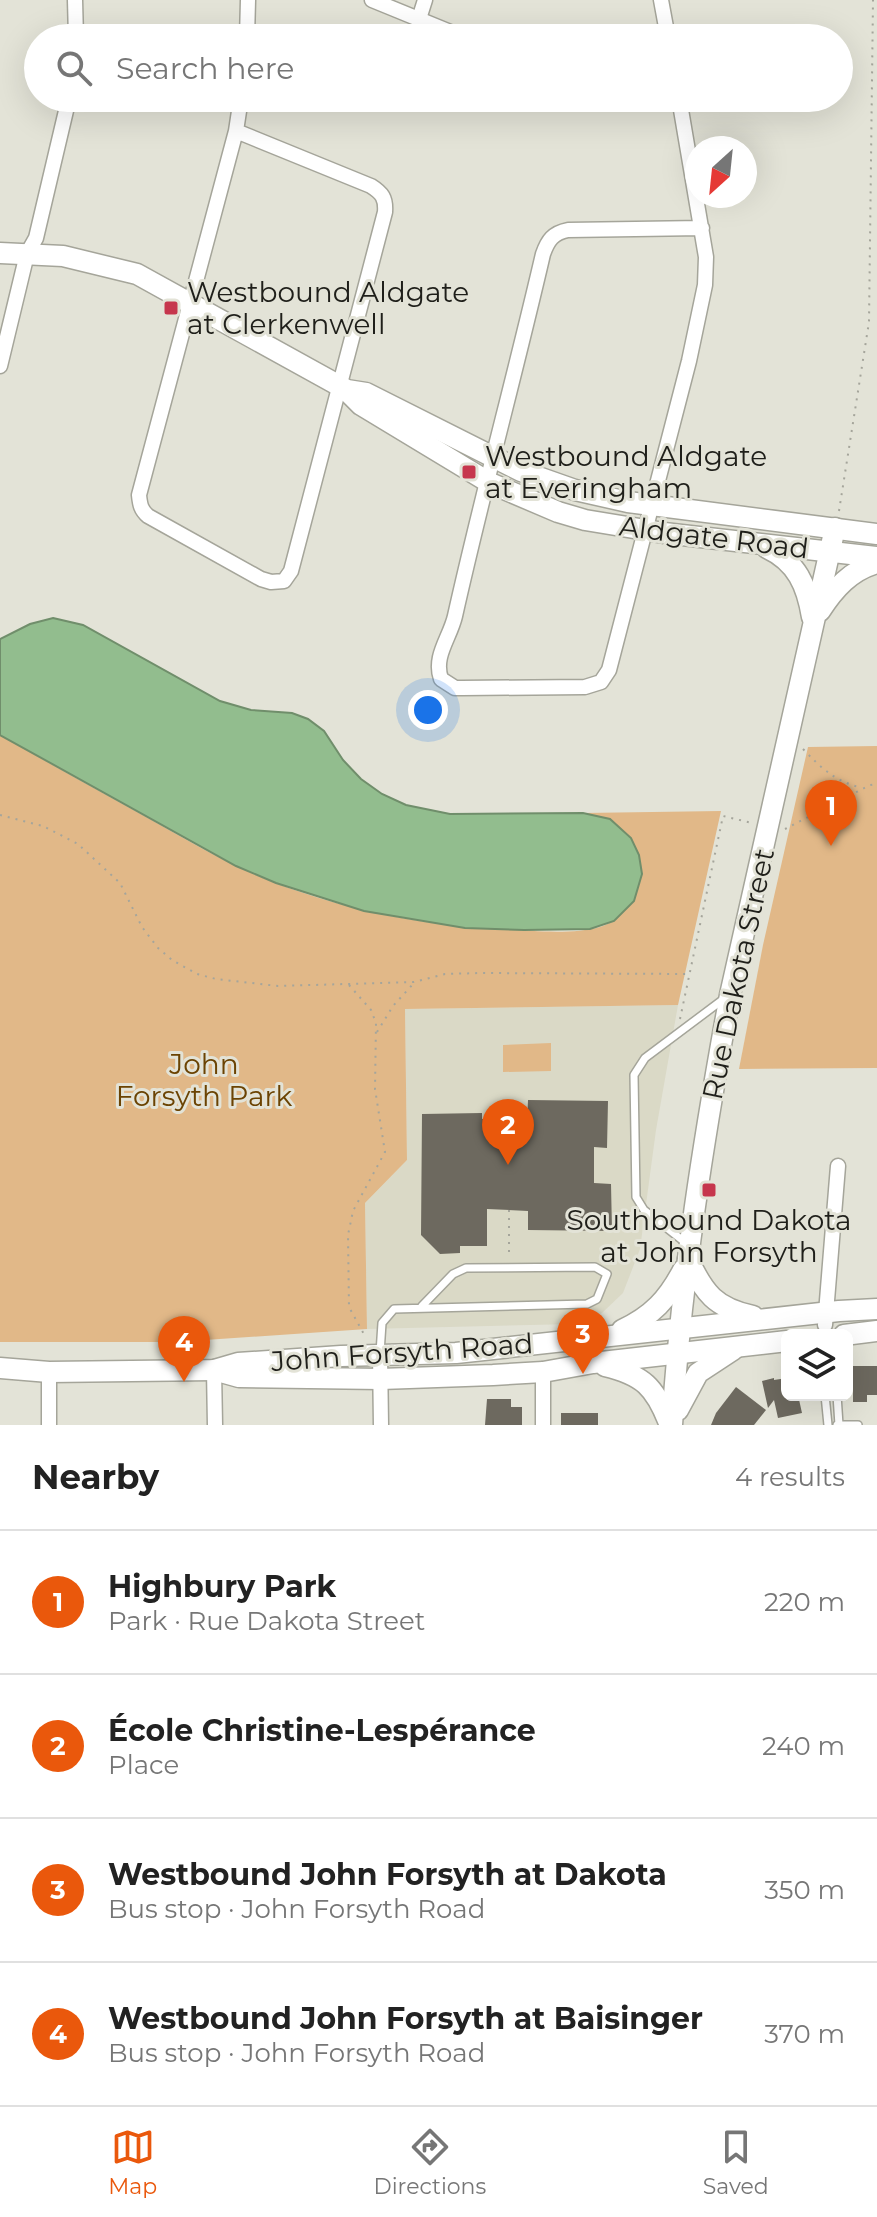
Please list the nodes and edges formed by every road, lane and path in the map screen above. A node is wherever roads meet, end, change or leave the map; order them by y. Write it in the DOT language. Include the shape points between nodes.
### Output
graph roads {
  1 [pos="75,0"];
  2 [pos="248,0"];
  3 [pos="372,0"];
  4 [pos="425,0"];
  5 [pos="661,0"];
  6 [pos="873,0"];
  7 [pos="419,19"];
  8 [pos="76,24"];
  9 [pos="247,24"];
  10 [pos="431,24"];
  11 [pos="665,24"];
  12 [pos="66,112"];
  13 [pos="239,112"];
  14 [pos="681,112"];
  15 [pos="236,131"];
  16 [pos="702,228"];
  17 [pos="1,251"];
  18 [pos="27,254"];
  19 [pos="191,302"];
  20 [pos="0,366"];
  21 [pos="344,388"];
  22 [pos="489,469"];
  23 [pos="648,518"];
  24 [pos="835,528"];
  25 [pos="877,534"];
  26 [pos="759,545"];
  27 [pos="830,552"];
  28 [pos="877,560"];
  29 [pos="813,625"];
  30 [pos="803,749"];
  31 [pos="877,784"];
  32 [pos="863,788"];
  33 [pos="0,815"];
  34 [pos="768,827"];
  35 [pos="689,974"];
  36 [pos="414,982"];
  37 [pos="348,984"];
  38 [pos="730,995"];
  39 [pos="680,1019"];
  40 [pos="376,1034"];
  41 [pos="838,1166"];
  42 [pos="509,1210"];
  43 [pos="689,1253"];
  44 [pos="510,1268"];
  45 [pos="422,1306"];
  46 [pos="877,1309"];
  47 [pos="766,1319"];
  48 [pos="825,1324"];
  49 [pos="679,1328"];
  50 [pos="877,1331"];
  51 [pos="853,1334"];
  52 [pos="365,1336"];
  53 [pos="611,1336"];
  54 [pos="781,1342"];
  55 [pos="739,1347"];
  56 [pos="677,1354"];
  57 [pos="380,1355"];
  58 [pos="593,1363"];
  59 [pos="0,1368"];
  60 [pos="214,1370"];
  61 [pos="49,1372"];
  62 [pos="543,1372"];
  63 [pos="381,1379"];
  64 [pos="826,1401"];
  65 [pos="837,1401"];
  66 [pos="49,1425"];
  67 [pos="215,1425"];
  68 [pos="381,1425"];
  69 [pos="543,1425"];
  70 [pos="671,1425"];
  71 [pos="828,1425"];
  72 [pos="837,1425"];
  73 [pos="858,1425"];
  1 -- 8 [label="street"];
  2 -- 9 [label="street"];
  3 -- 7 [label="street"];
  4 -- 7 [label="street"];
  5 -- 11 [label="street"];
  6 -- 24 [label="path" via="869,322"];
  7 -- 10 [label="street"];
  12 -- 18 [label="street" via="36,238"];
  13 -- 15 [label="street"];
  14 -- 16 [label="street"];
  15 -- 19 [label="street"];
  15 -- 21 [label="street" via="371,186 386,201"];
  16 -- 22 [label="street" via="554,234 543,254"];
  16 -- 23 [label="street" via="702,310"];
  17 -- 18 [label="street, Aldgate Road"];
  18 -- 19 [label="street, Aldgate Road" via="105,264"];
  18 -- 20 [label="street"];
  19 -- 21 [label="street, Aldgate Road"];
  19 -- 21 [label="street" via="139,495 142,511 261,579 284,581 291,571"];
  21 -- 22 [label="street, Aldgate Road" via="366,393"];
  22 -- 23 [label="street, Aldgate Road" via="521,471"];
  22 -- 23 [label="street" via="455,618 438,660 441,679 455,688 585,687 601,682 609,670"];
  23 -- 24 [label="street, Aldgate Road"];
  23 -- 26 [label="street, Aldgate Road"];
  24 -- 25 [label="street, Aldgate Road"];
  24 -- 27 [label="street, Rue Dakota Street"];
  26 -- 27 [label="street, Aldgate Road"];
  26 -- 29 [label="street" via="779,553 799,574"];
  27 -- 28 [label="street, Aldgate Road"];
  27 -- 29 [label="street, Rue Dakota Street"];
  28 -- 29 [label="street" via="833,592"];
  29 -- 34 [label="street, Rue Dakota Street"];
  30 -- 32 [label="path" via="827,775"];
  31 -- 32 [label="path"];
  32 -- 34 [label="path" via="788,828"];
  33 -- 37 [label="path" via="43,826 78,844 120,883 158,948 197,974 260,986"];
  34 -- 35 [label="path" via="723,816"];
  34 -- 38 [label="street, Rue Dakota Street"];
  35 -- 36 [label="path" via="445,974"];
  35 -- 39 [label="path"];
  36 -- 37 [label="path"];
  36 -- 40 [label="path"];
  37 -- 40 [label="path" via="371,1010"];
  38 -- 43 [label="street, Rue Dakota Street"];
  38 -- 43 [label="lane" via="645,1058 634,1075 636,1197"];
  40 -- 52 [label="path" via="375,1089 385,1152 353,1211 348,1235 350,1312"];
  41 -- 48 [label="street"];
  42 -- 44 [label="path"];
  43 -- 47 [label="street" via="704,1290 715,1301"];
  43 -- 49 [label="street, Rue Dakota Street"];
  43 -- 53 [label="street" via="657,1309"];
  44 -- 45 [label="lane" via="461,1269"];
  44 -- 45 [label="lane" via="595,1267 607,1278 597,1299 587,1304"];
  45 -- 57 [label="lane" via="398,1307 387,1315"];
  46 -- 48 [label="street, John Forsyth Road"];
  47 -- 48 [label="street, John Forsyth Road"];
  47 -- 49 [label="street, John Forsyth Road"];
  49 -- 53 [label="street, John Forsyth Road"];
  49 -- 56 [label="street, Rue Dakota Street"];
  50 -- 51 [label="street"];
  53 -- 57 [label="street, John Forsyth Road" via="456,1353"];
  54 -- 55 [label="street, John Forsyth Road"];
  55 -- 56 [label="street, John Forsyth Road"];
  55 -- 70 [label="street" via="698,1373"];
  56 -- 58 [label="street, John Forsyth Road"];
  56 -- 70 [label="street, Rue Dakota Street"];
  57 -- 60 [label="street, John Forsyth Road" via="238,1363"];
  57 -- 63 [label="street"];
  58 -- 62 [label="street, John Forsyth Road"];
  58 -- 70 [label="street" via="640,1378"];
  59 -- 61 [label="street, John Forsyth Road"];
  60 -- 61 [label="street, John Forsyth Road"];
  60 -- 63 [label="street, John Forsyth Road" via="239,1377"];
  60 -- 67 [label="street"];
  61 -- 66 [label="street"];
  62 -- 63 [label="street, John Forsyth Road"];
  62 -- 69 [label="street, John Forsyth Road"];
  63 -- 68 [label="street"];
  64 -- 71 [label="lane"];
  65 -- 72 [label="lane"];
  72 -- 73 [label="lane"];
}
